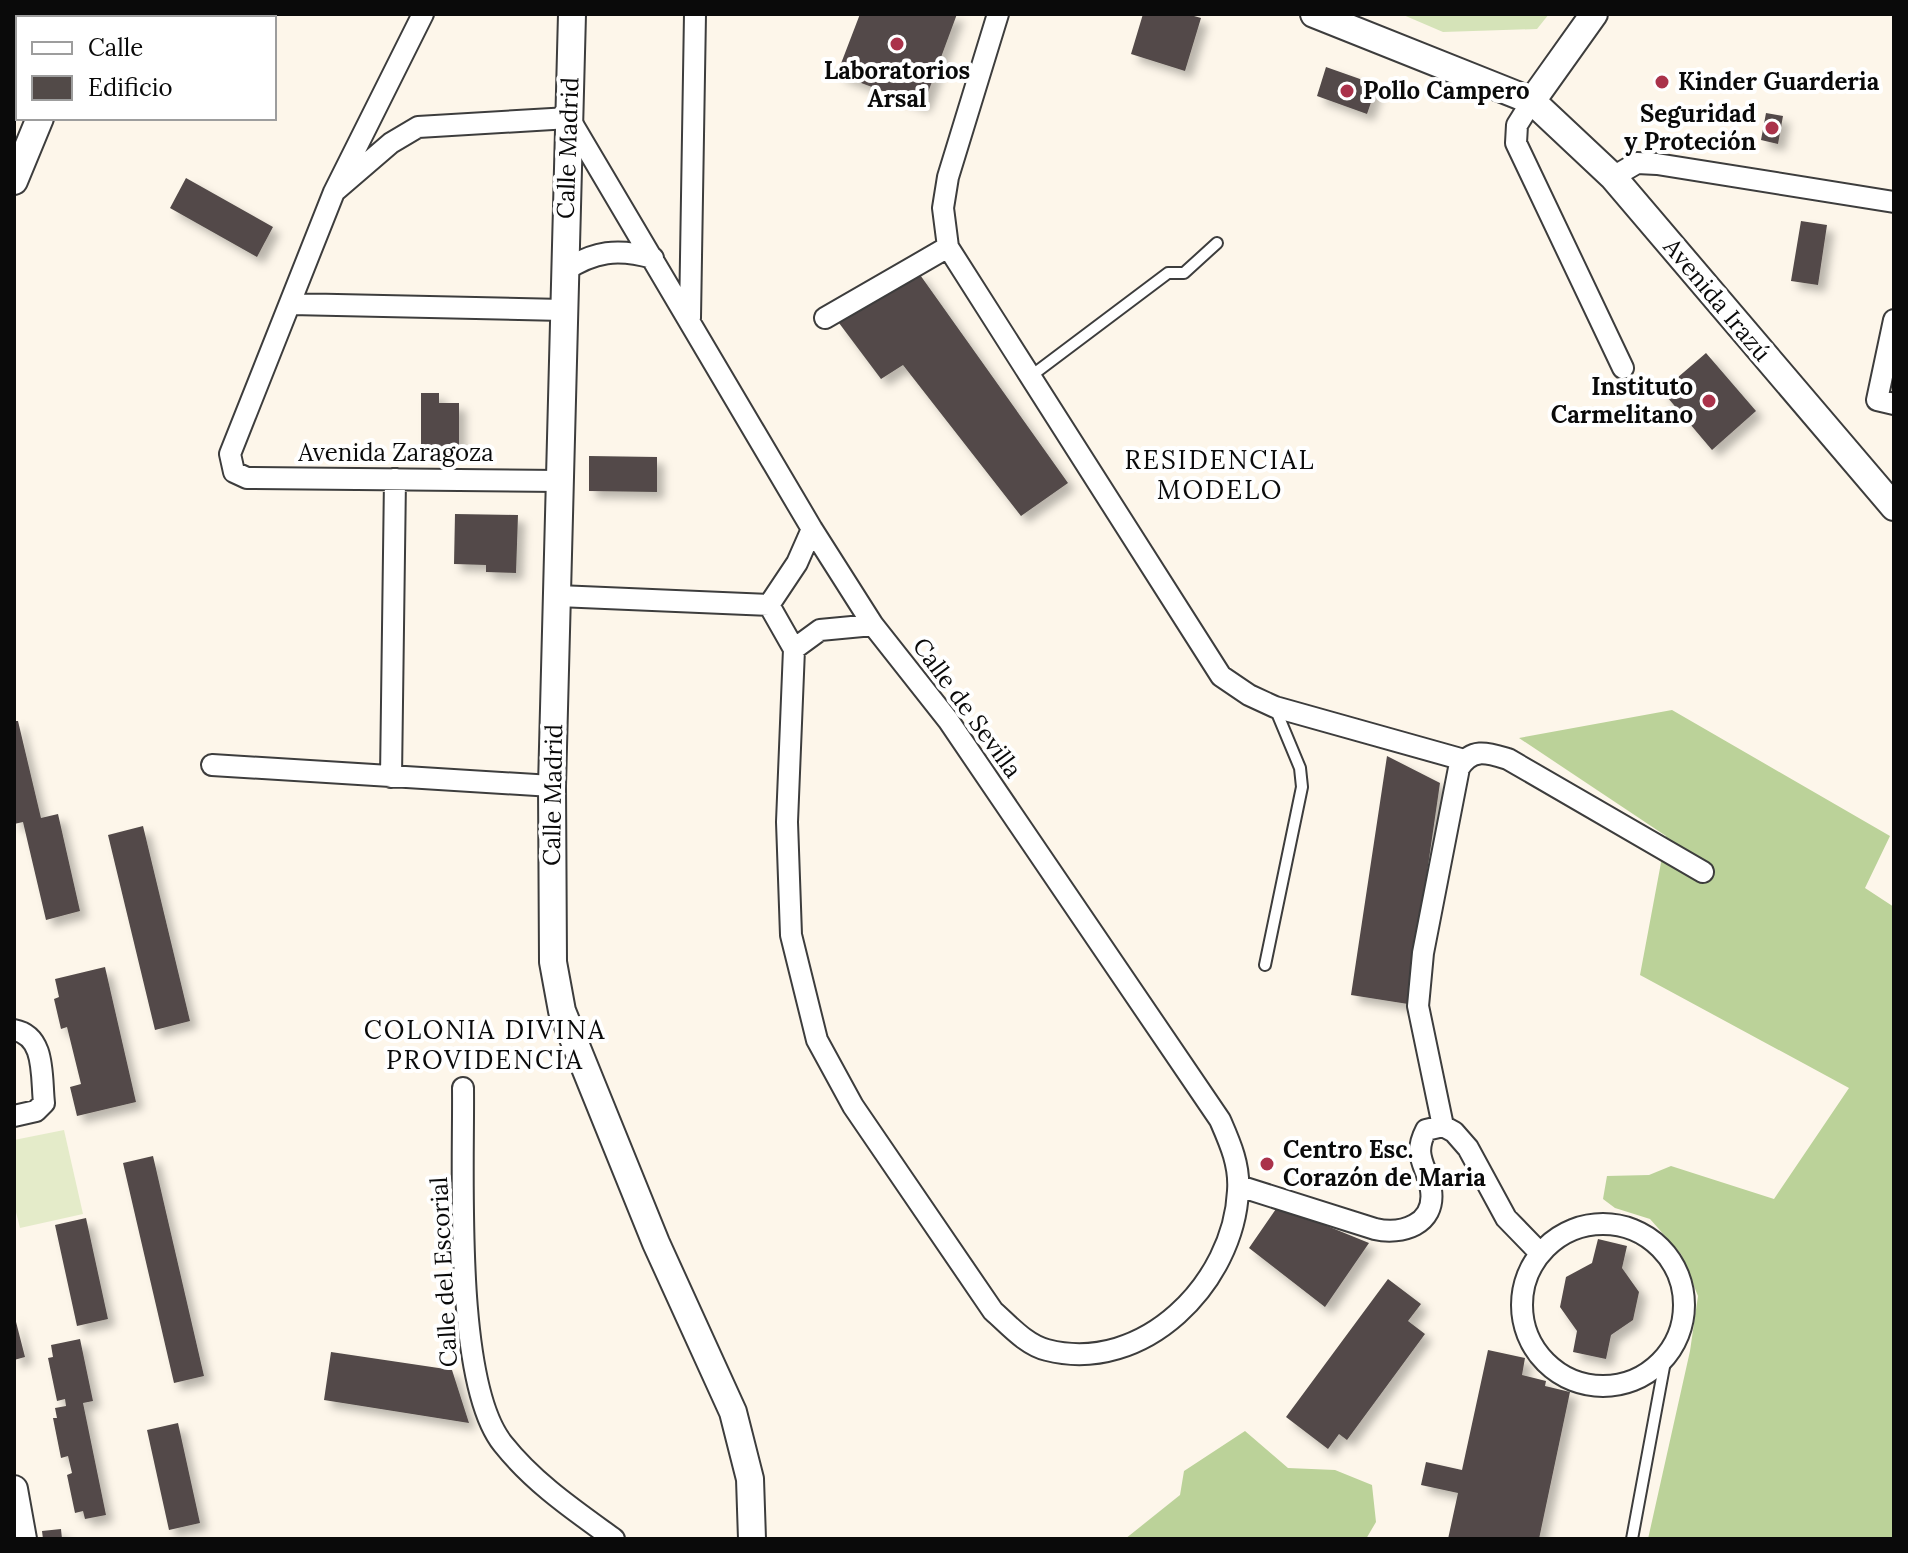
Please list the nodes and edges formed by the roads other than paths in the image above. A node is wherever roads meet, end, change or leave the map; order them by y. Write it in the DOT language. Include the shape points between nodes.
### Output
graph roads {
  1 [pos="423,14"];
  2 [pos="572,14"];
  3 [pos="695,14"];
  4 [pos="998,14"];
  5 [pos="1314,14"];
  6 [pos="1594,14"];
  7 [pos="1532,101"];
  8 [pos="569,118"];
  9 [pos="39,120"];
  10 [pos="1613,177"];
  11 [pos="14,181"];
  12 [pos="334,192"];
  13 [pos="1894,202"];
  14 [pos="1217,243"];
  15 [pos="948,247"];
  16 [pos="653,258"];
  17 [pos="564,271"];
  18 [pos="291,304"];
  19 [pos="563,310"];
  20 [pos="690,318"];
  21 [pos="825,318"];
  22 [pos="1894,320"];
  23 [pos="1623,368"];
  24 [pos="1031,376"];
  25 [pos="1894,404"];
  26 [pos="395,479"];
  27 [pos="559,481"];
  28 [pos="1894,507"];
  29 [pos="812,529"];
  30 [pos="558,596"];
  31 [pos="769,605"];
  32 [pos="873,625"];
  33 [pos="794,649"];
  34 [pos="1275,707"];
  35 [pos="1464,760"];
  36 [pos="212,765"];
  37 [pos="391,777"];
  38 [pos="552,786"];
  39 [pos="1703,872"];
  40 [pos="1265,965"];
  41 [pos="14,1030"];
  42 [pos="463,1088"];
  43 [pos="14,1116"];
  44 [pos="1443,1126"];
  45 [pos="1239,1186"];
  46 [pos="1540,1253"];
  47 [pos="1666,1356"];
  48 [pos="14,1489"];
  49 [pos="23,1539"];
  50 [pos="614,1539"];
  51 [pos="752,1539"];
  52 [pos="1632,1539"];
  1 -- 12 [label="street"];
  2 -- 8 [label="street, Calle Madrid"];
  3 -- 20 [label="street"];
  4 -- 15 [label="street" via="948,177 943,208"];
  5 -- 7 [label="street"];
  6 -- 7 [label="street"];
  7 -- 10 [label="street, Avenida Irazú"];
  7 -- 23 [label="street" via="1517,125 1516,143"];
  8 -- 12 [label="street" via="418,127"];
  8 -- 16 [label="street, Calle de Sevilla"];
  8 -- 17 [label="street, Calle Madrid"];
  9 -- 11 [label="street"];
  10 -- 13 [label="street" via="1637,163 1657,164"];
  10 -- 28 [label="street, Avenida Irazú"];
  12 -- 18 [label="street"];
  14 -- 24 [label="lane" via="1184,273 1168,273"];
  15 -- 21 [label="street"];
  15 -- 24 [label="street"];
  16 -- 17 [label="street" via="607,251"];
  16 -- 20 [label="street, Calle de Sevilla"];
  17 -- 19 [label="street, Calle Madrid"];
  18 -- 19 [label="street"];
  18 -- 26 [label="street, Avenida Zaragoza" via="230,454 234,472 247,478"];
  19 -- 27 [label="street, Calle Madrid"];
  20 -- 29 [label="street, Calle de Sevilla"];
  22 -- 25 [label="street" via="1877,400"];
  24 -- 34 [label="street" via="1221,676"];
  26 -- 27 [label="street, Avenida Zaragoza"];
  26 -- 37 [label="street"];
  27 -- 30 [label="street, Calle Madrid"];
  29 -- 31 [label="street"];
  29 -- 32 [label="street, Calle de Sevilla"];
  30 -- 31 [label="street"];
  30 -- 38 [label="street, Calle Madrid"];
  31 -- 33 [label="street"];
  32 -- 33 [label="street" via="820,630"];
  32 -- 45 [label="street, Calle de Sevilla" via="948,720 1220,1120 1235,1153"];
  33 -- 45 [label="street, Calle de Sevilla" via="787,822 791,935 817,1040 853,1106 993,1311 1045,1350 1113,1351 1154,1333 1188,1304 1222,1260 1235,1225"];
  34 -- 35 [label="street"];
  34 -- 40 [label="lane" via="1300,768 1302,787"];
  35 -- 39 [label="street" via="1485,752 1508,759"];
  35 -- 44 [label="street" via="1423,953 1418,1006"];
  36 -- 37 [label="street"];
  37 -- 38 [label="street"];
  38 -- 51 [label="street, Calle Madrid" via="553,962 562,1011 656,1243 733,1412 750,1479"];
  41 -- 43 [label="street" via="38,1045 44,1103 36,1111"];
  42 -- 50 [label="street, Calle del Escorial" via="467,1313 478,1391 501,1442 551,1494"];
  44 -- 45 [label="street" via="1426,1130 1419,1143 1432,1191 1427,1211 1411,1229 1375,1229"];
  44 -- 46 [label="street" via="1468,1148 1506,1218"];
  46 -- 47 [label="street" via="1564,1232 1595,1223 1626,1226 1655,1241 1675,1266 1684,1296 1681,1328"];
  46 -- 47 [label="street" via="1525,1281 1522,1313 1531,1344 1551,1368 1579,1383 1611,1387 1642,1377"];
  47 -- 52 [label="lane"];
  48 -- 49 [label="street"];
}
